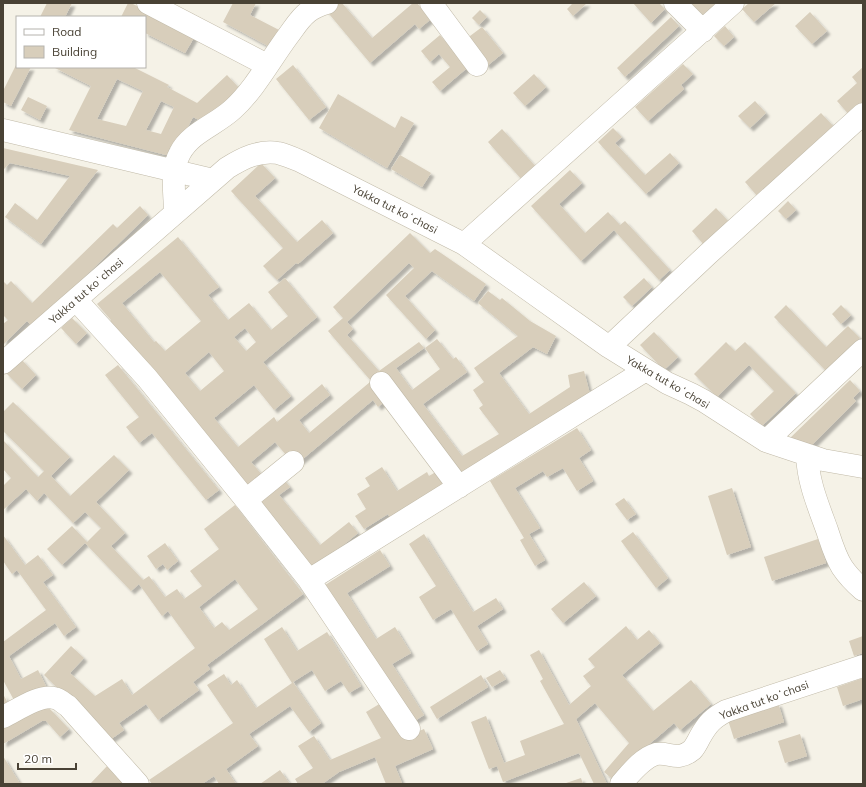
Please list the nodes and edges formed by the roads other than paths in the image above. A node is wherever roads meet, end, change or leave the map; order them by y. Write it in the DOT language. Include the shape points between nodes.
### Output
graph roads {
  1 [pos="148,3"];
  2 [pos="327,3"];
  3 [pos="431,3"];
  4 [pos="675,3"];
  5 [pos="733,3"];
  6 [pos="703,31"];
  7 [pos="268,65"];
  8 [pos="477,65"];
  9 [pos="863,114"];
  10 [pos="3,130"];
  11 [pos="174,170"];
  12 [pos="213,180"];
  13 [pos="175,213"];
  14 [pos="464,244"];
  15 [pos="76,300"];
  16 [pos="609,347"];
  17 [pos="863,350"];
  18 [pos="3,363"];
  19 [pos="646,370"];
  20 [pos="382,383"];
  21 [pos="766,441"];
  22 [pos="807,455"];
  23 [pos="293,462"];
  24 [pos="863,467"];
  25 [pos="459,487"];
  26 [pos="246,500"];
  27 [pos="309,580"];
  28 [pos="863,590"];
  29 [pos="863,666"];
  30 [pos="3,717"];
  31 [pos="409,729"];
  32 [pos="138,784"];
  33 [pos="621,784"];
  1 -- 7 [label="street"];
  2 -- 7 [label="street" via="316,7 301,18"];
  3 -- 8 [label="street"];
  4 -- 6 [label="street"];
  5 -- 6 [label="street"];
  6 -- 14 [label="street"];
  7 -- 11 [label="street" via="234,109 188,142"];
  9 -- 16 [label="street"];
  10 -- 11 [label="street"];
  11 -- 12 [label="street"];
  11 -- 13 [label="street"];
  12 -- 13 [label="street, Yakka tut koʻchasi"];
  12 -- 14 [label="street, Yakka tut koʻchasi" via="243,158 255,154 279,153 300,161"];
  13 -- 15 [label="street, Yakka tut koʻchasi"];
  14 -- 16 [label="street, Yakka tut koʻchasi"];
  15 -- 18 [label="street, Yakka tut koʻchasi"];
  15 -- 26 [label="street" via="147,378"];
  16 -- 19 [label="street, Yakka tut koʻchasi"];
  17 -- 21 [label="street"];
  19 -- 21 [label="street, Yakka tut koʻchasi" via="704,401"];
  19 -- 25 [label="street"];
  20 -- 25 [label="street"];
  21 -- 22 [label="street, Yakka tut koʻchasi"];
  22 -- 24 [label="street, Yakka tut koʻchasi"];
  22 -- 28 [label="street" via="812,488 834,551 850,579"];
  23 -- 26 [label="street"];
  25 -- 27 [label="street"];
  26 -- 27 [label="street"];
  27 -- 31 [label="street"];
  29 -- 33 [label="street, Yakka tut koʻchasi" via="726,711 709,723 693,749 674,757 663,754 645,759"];
  30 -- 32 [label="street" via="43,698 61,700"];
}
